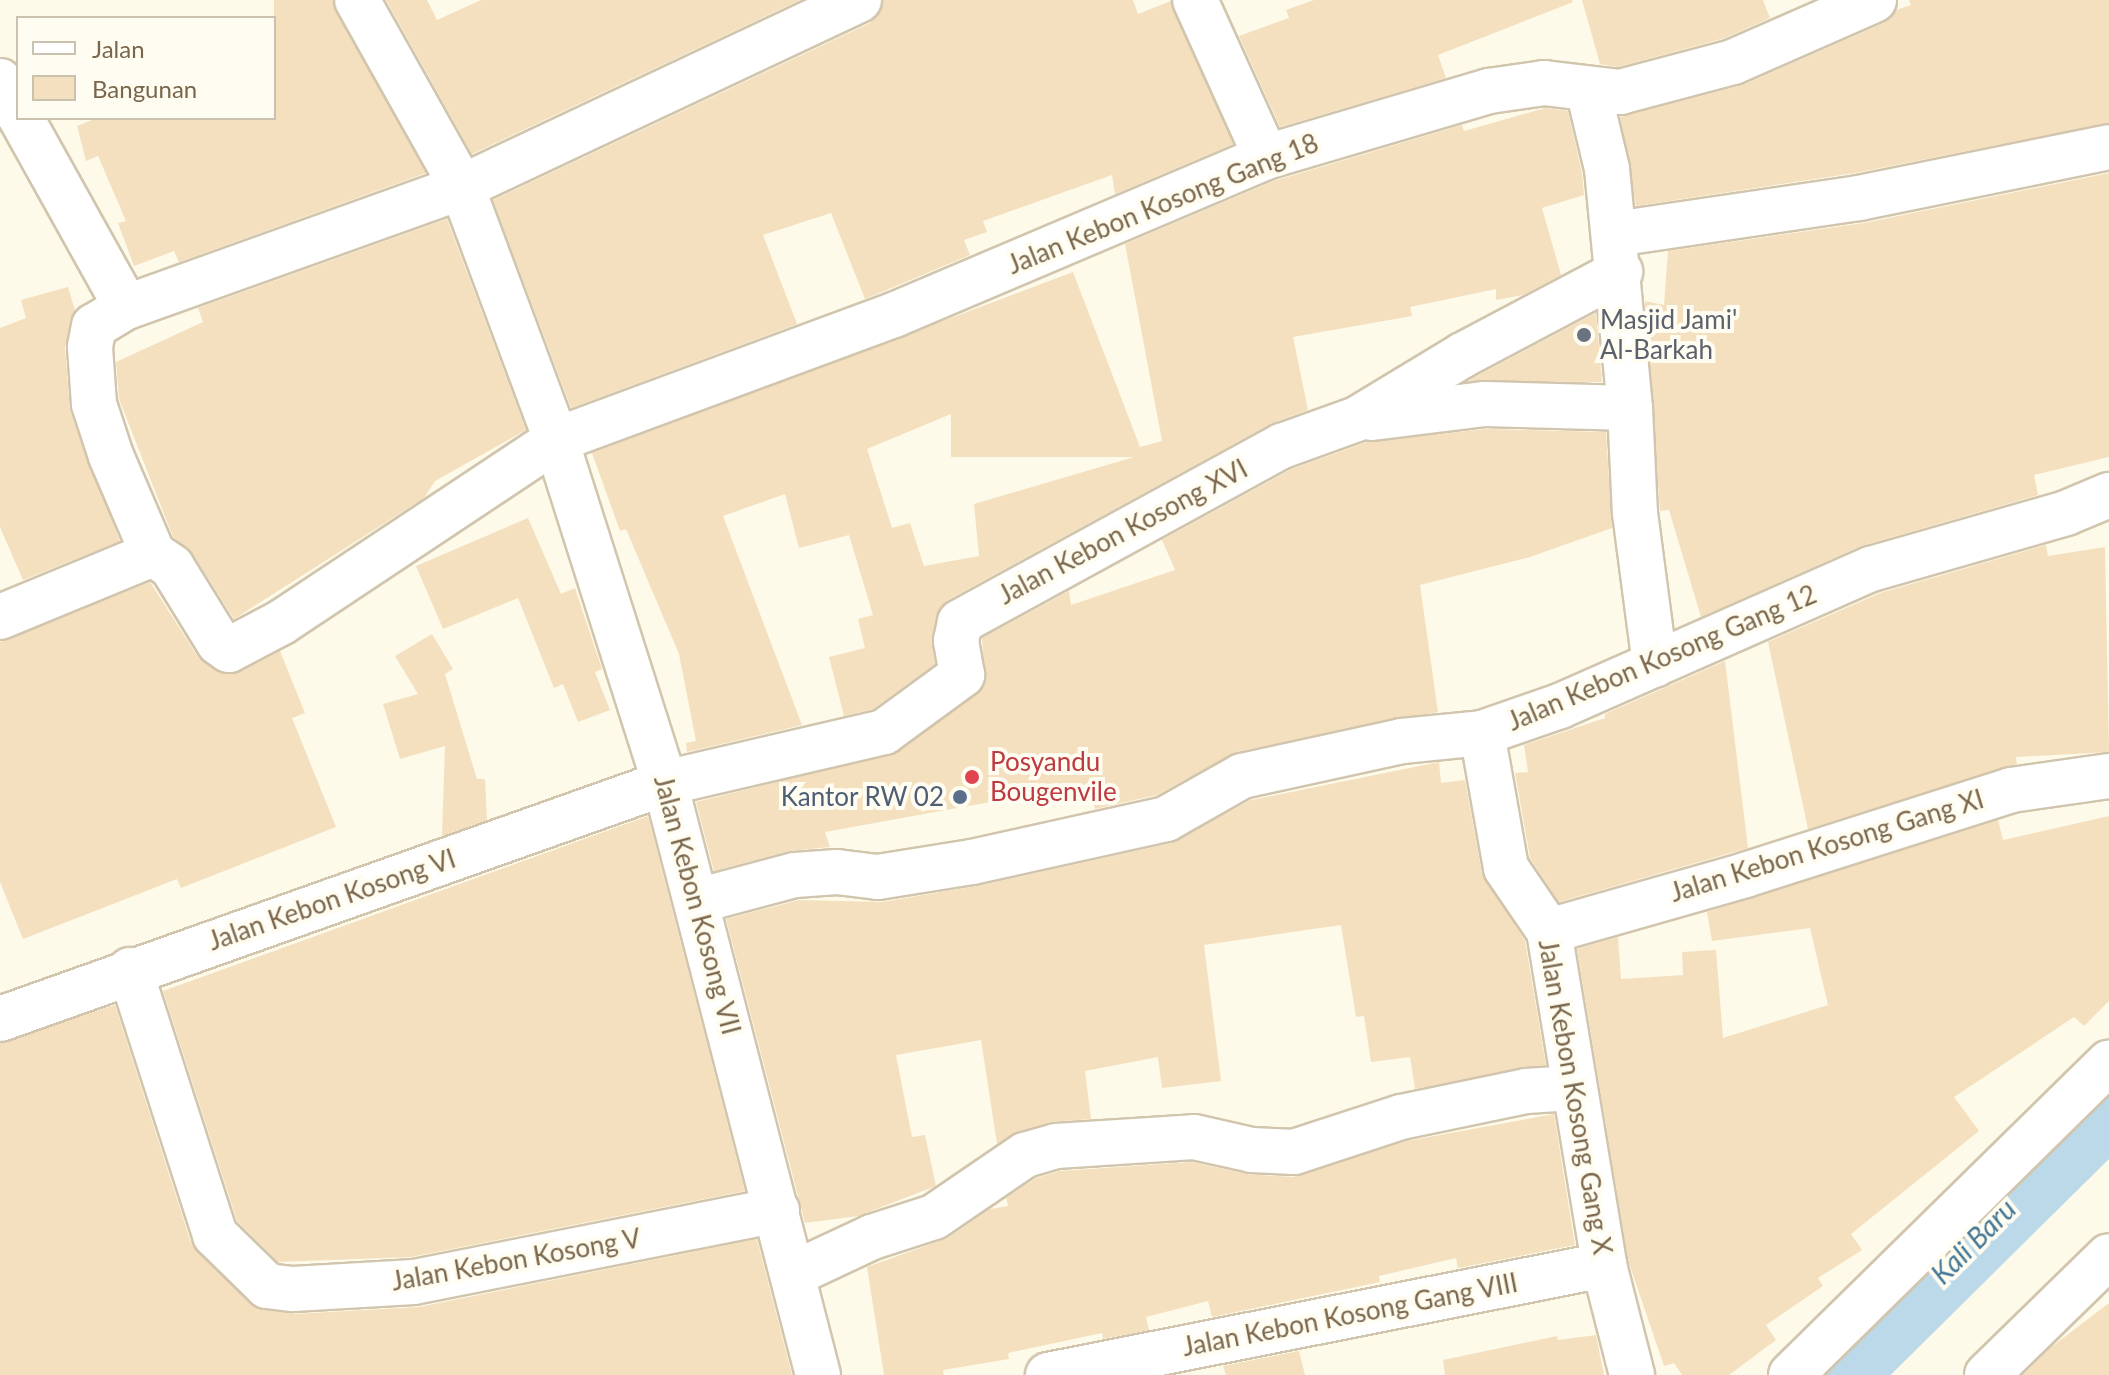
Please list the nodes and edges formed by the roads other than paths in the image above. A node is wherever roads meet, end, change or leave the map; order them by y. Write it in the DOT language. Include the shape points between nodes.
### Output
graph roads {
  1 [pos="357,0"];
  2 [pos="859,0"];
  3 [pos="1195,0"];
  4 [pos="1874,0"];
  5 [pos="0,81"];
  6 [pos="1588,89"];
  7 [pos="16,110"];
  8 [pos="21,120"];
  9 [pos="2109,147"];
  10 [pos="1266,157"];
  11 [pos="462,187"];
  12 [pos="1618,253"];
  13 [pos="126,307"];
  14 [pos="1630,408"];
  15 [pos="1357,419"];
  16 [pos="556,440"];
  17 [pos="2109,495"];
  18 [pos="153,554"];
  19 [pos="0,617"];
  20 [pos="1655,665"];
  21 [pos="1482,733"];
  22 [pos="2109,776"];
  23 [pos="665,783"];
  24 [pos="697,901"];
  25 [pos="1549,931"];
  26 [pos="130,970"];
  27 [pos="0,1019"];
  28 [pos="2109,1062"];
  29 [pos="1573,1088"];
  30 [pos="777,1210"];
  31 [pos="2109,1256"];
  32 [pos="1604,1265"];
  33 [pos="793,1274"];
  34 [pos="1097,1370"];
  35 [pos="818,1375"];
  36 [pos="1048,1375"];
  37 [pos="1632,1375"];
  38 [pos="1791,1375"];
  39 [pos="1987,1375"];
  1 -- 11 [label="street, Jalan Kebon Kosong VII"];
  2 -- 11 [label="street"];
  3 -- 10 [label="street"];
  4 -- 6 [label="street, Jalan Kebon Kosong Gang 18" via="1733,62 1620,92"];
  5 -- 7 [label="street"];
  6 -- 10 [label="street, Jalan Kebon Kosong Gang 18" via="1544,83 1489,91"];
  6 -- 12 [label="street" via="1600,127"];
  8 -- 13 [label="street"];
  9 -- 12 [label="street"];
  10 -- 16 [label="street, Jalan Kebon Kosong Gang 18" via="894,315"];
  11 -- 13 [label="street"];
  11 -- 16 [label="street, Jalan Kebon Kosong VII"];
  12 -- 14 [label="street"];
  12 -- 15 [label="street, Jalan Kebon Kosong XVI" via="1524,328 1463,355"];
  13 -- 18 [label="street" via="94,326 94,404"];
  14 -- 15 [label="street" via="1485,404"];
  14 -- 20 [label="street" via="1635,513"];
  15 -- 23 [label="street, Jalan Kebon Kosong XVI" via="1282,446 960,622 956,641 962,675 884,732"];
  16 -- 18 [label="street, Jalan Kebon Kosong Gang 18" via="282,622 229,650 219,643 172,567"];
  16 -- 23 [label="street, Jalan Kebon Kosong VII"];
  17 -- 20 [label="street, Jalan Kebon Kosong Gang 12" via="2066,513 1871,569"];
  18 -- 19 [label="street"];
  20 -- 21 [label="street, Jalan Kebon Kosong Gang 12"];
  21 -- 24 [label="street, Jalan Kebon Kosong Gang 12" via="1402,741 1242,776 1166,819 972,862 878,877 837,872 795,875"];
  21 -- 25 [label="street, Jalan Kebon Kosong Gang X" via="1506,868 1525,903"];
  22 -- 25 [label="street, Jalan Kebon Kosong Gang XI" via="2011,790"];
  23 -- 24 [label="street, Jalan Kebon Kosong VII"];
  23 -- 26 [label="street, Jalan Kebon Kosong VI"];
  24 -- 30 [label="street, Jalan Kebon Kosong VII"];
  25 -- 29 [label="street, Jalan Kebon Kosong Gang X"];
  26 -- 27 [label="street, Jalan Kebon Kosong VI"];
  26 -- 30 [label="street, Jalan Kebon Kosong V" via="215,1235 267,1286 414,1282"];
  28 -- 38 [label="street"];
  29 -- 32 [label="street, Jalan Kebon Kosong Gang X"];
  29 -- 33 [label="street" via="1499,1096 1401,1117 1294,1152 1252,1150 1194,1137 1056,1146 1025,1155 934,1217 872,1237"];
  30 -- 33 [label="street, Jalan Kebon Kosong VII"];
  31 -- 39 [label="street"];
  32 -- 34 [label="street, Jalan Kebon Kosong Gang VIII"];
  32 -- 37 [label="street, Jalan Kebon Kosong Gang X"];
  33 -- 35 [label="street, Jalan Kebon Kosong VII"];
  34 -- 36 [label="street, Jalan Kebon Kosong Gang VIII"];
}
